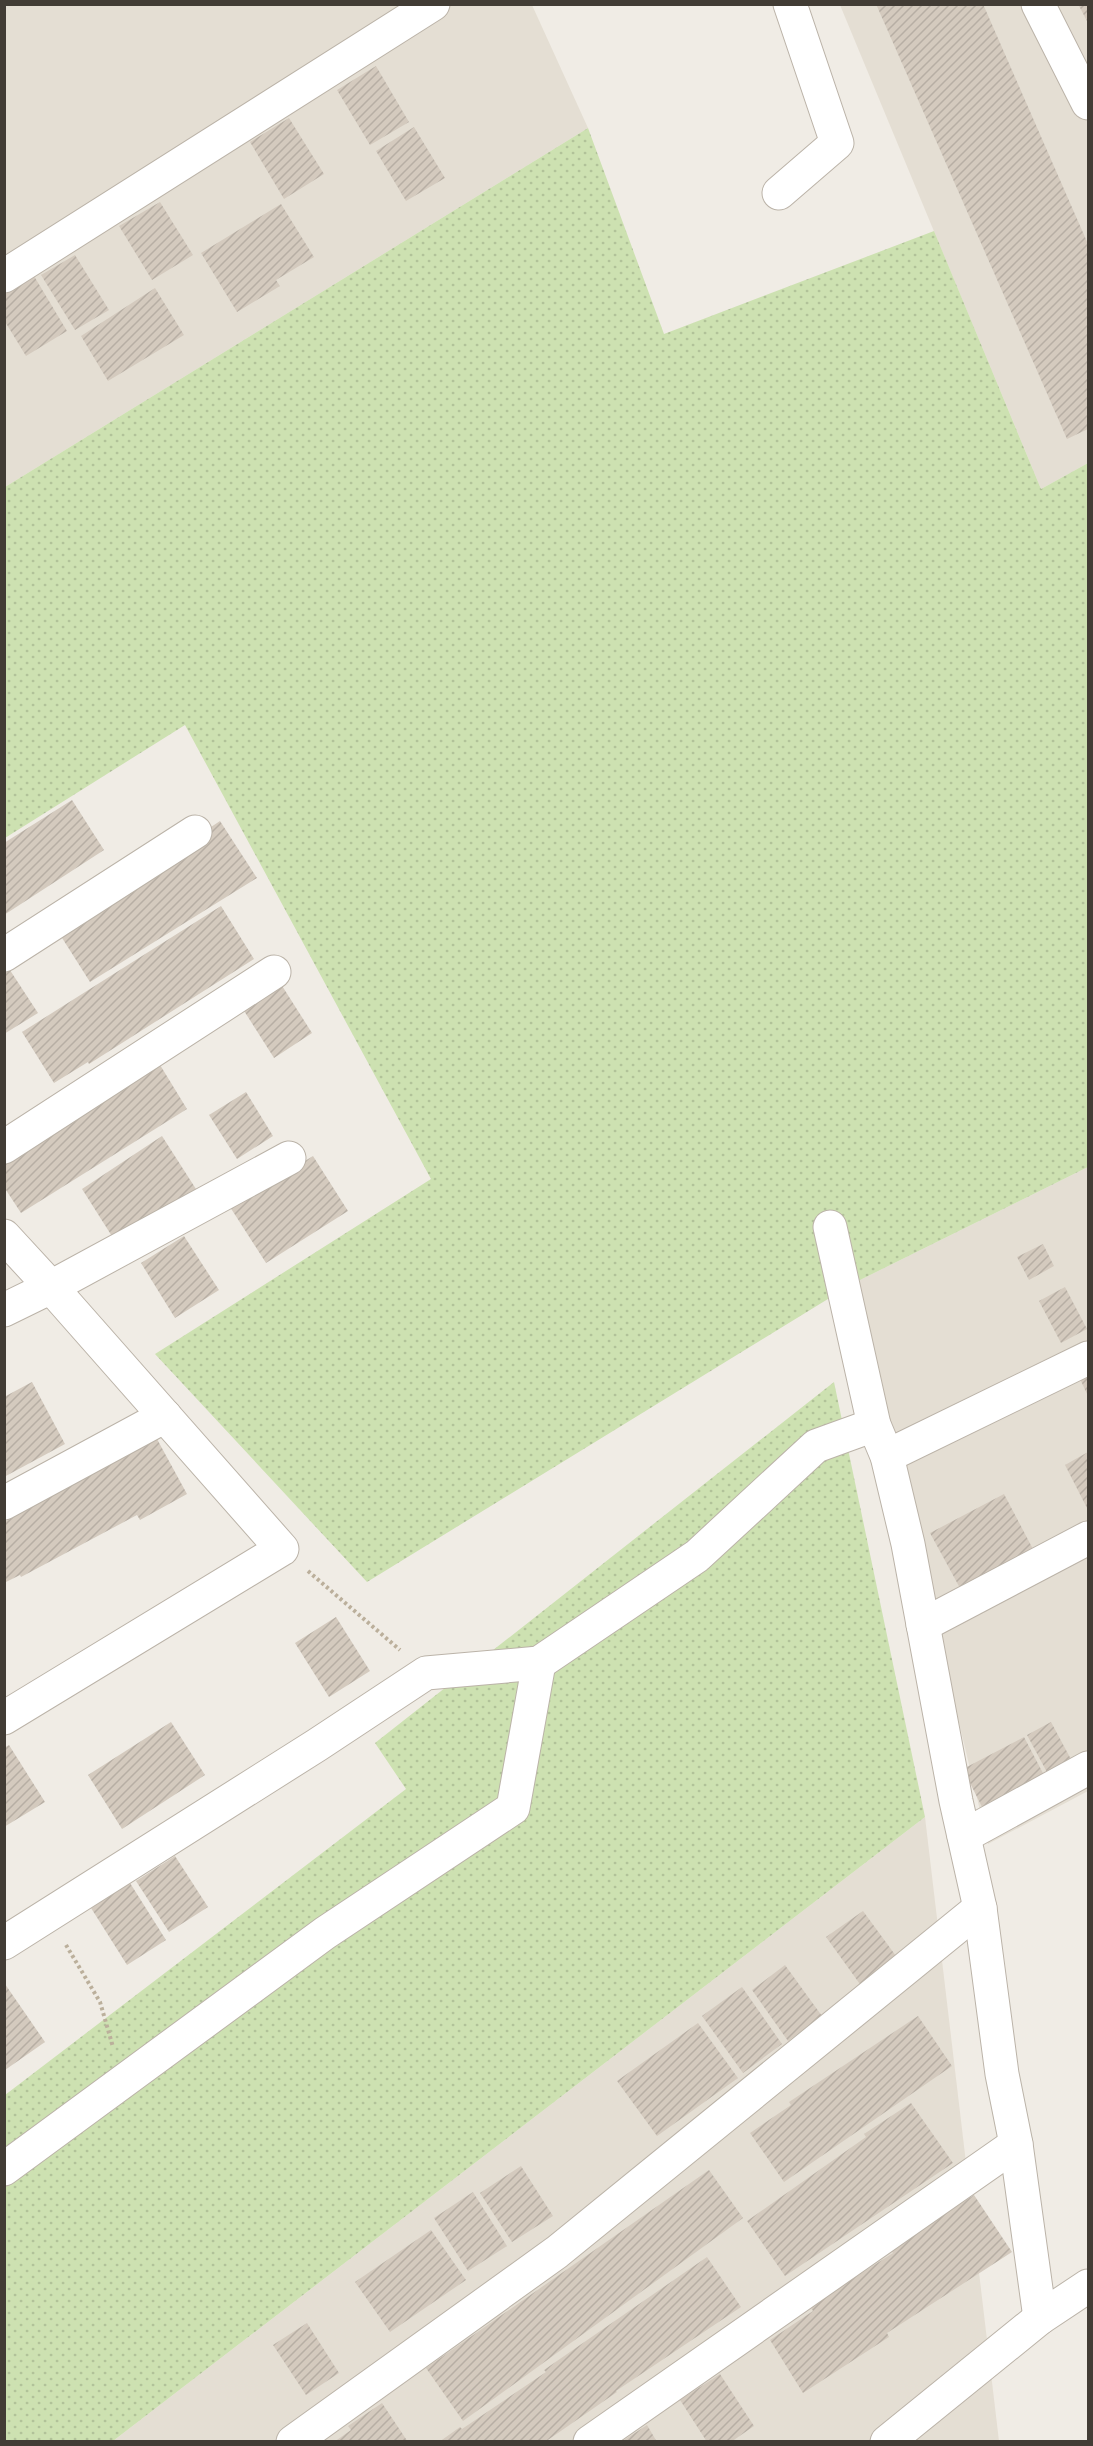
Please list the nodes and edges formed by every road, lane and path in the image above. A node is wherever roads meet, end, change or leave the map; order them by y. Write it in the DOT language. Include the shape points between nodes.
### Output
graph roads {
  1 [pos="433,4"];
  2 [pos="790,4"];
  3 [pos="1038,4"];
  4 [pos="1089,103"];
  5 [pos="779,193"];
  6 [pos="4,276"];
  7 [pos="195,831"];
  8 [pos="4,955"];
  9 [pos="274,972"];
  10 [pos="4,1147"];
  11 [pos="289,1158"];
  12 [pos="830,1227"];
  13 [pos="4,1236"];
  14 [pos="51,1287"];
  15 [pos="4,1310"];
  16 [pos="1089,1358"];
  17 [pos="165,1416"];
  18 [pos="874,1425"];
  19 [pos="886,1456"];
  20 [pos="4,1503"];
  21 [pos="1089,1538"];
  22 [pos="282,1549"];
  23 [pos="923,1625"];
  24 [pos="539,1663"];
  25 [pos="426,1672"];
  26 [pos="4,1718"];
  27 [pos="1089,1768"];
  28 [pos="964,1836"];
  29 [pos="980,1908"];
  30 [pos="49,1915"];
  31 [pos="4,1943"];
  32 [pos="123,2082"];
  33 [pos="1016,2144"];
  34 [pos="4,2169"];
  35 [pos="1089,2286"];
  36 [pos="1040,2318"];
  37 [pos="293,2442"];
  38 [pos="590,2442"];
  39 [pos="887,2442"];
  1 -- 6 [label="street"];
  2 -- 5 [label="street" via="837,143"];
  3 -- 4 [label="street"];
  7 -- 8 [label="street"];
  9 -- 10 [label="street"];
  11 -- 14 [label="street"];
  12 -- 18 [label="street"];
  13 -- 14 [label="street"];
  14 -- 15 [label="street"];
  14 -- 17 [label="street"];
  16 -- 19 [label="street"];
  17 -- 20 [label="street"];
  17 -- 22 [label="street"];
  18 -- 19 [label="street"];
  18 -- 24 [label="street" via="816,1446 697,1556"];
  19 -- 23 [label="street"];
  21 -- 23 [label="street"];
  22 -- 25 [label="path"];
  22 -- 26 [label="street"];
  23 -- 28 [label="street"];
  24 -- 25 [label="street"];
  24 -- 32 [label="street" via="513,1808 325,1933"];
  25 -- 30 [label="street"];
  27 -- 28 [label="street"];
  28 -- 29 [label="street"];
  29 -- 33 [label="street" via="1002,2074"];
  29 -- 37 [label="street" via="557,2252"];
  30 -- 31 [label="street"];
  30 -- 32 [label="path" via="100,2002"];
  32 -- 34 [label="street"];
  33 -- 36 [label="street"];
  33 -- 38 [label="street"];
  35 -- 36 [label="street"];
  36 -- 39 [label="street"];
}
